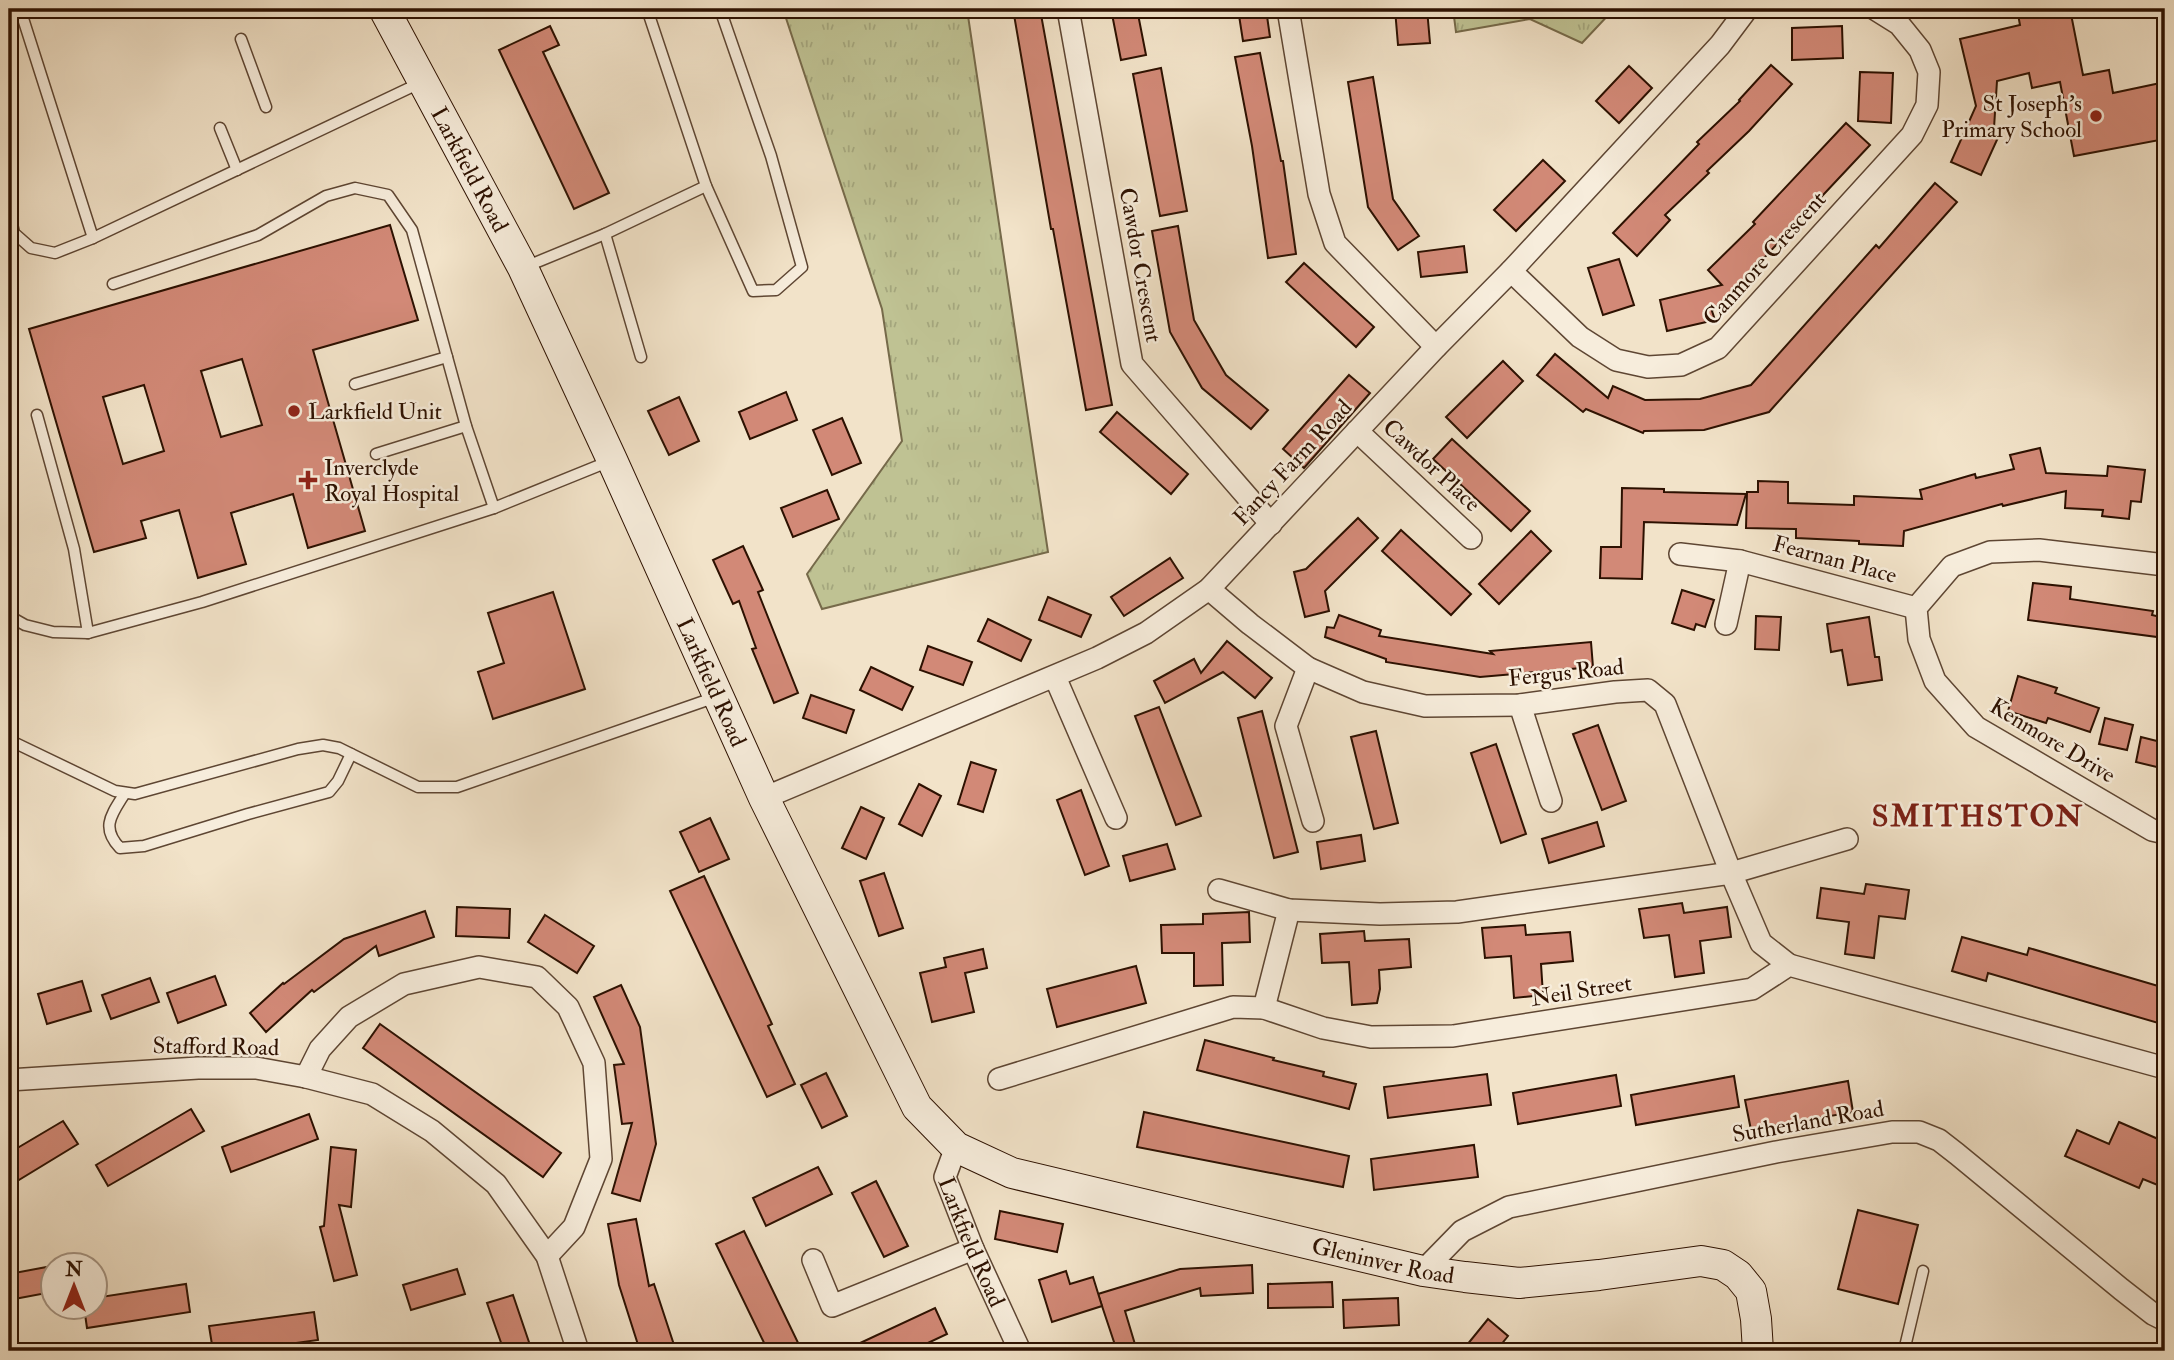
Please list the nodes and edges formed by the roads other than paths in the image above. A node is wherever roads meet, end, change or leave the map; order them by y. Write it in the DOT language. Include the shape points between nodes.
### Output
graph roads {
  1 [pos="20,9"];
  2 [pos="383,9"];
  3 [pos="647,9"];
  4 [pos="720,9"];
  5 [pos="1068,9"];
  6 [pos="1288,9"];
  7 [pos="1747,9"];
  8 [pos="1875,9"];
  9 [pos="241,39"];
  10 [pos="422,82"];
  11 [pos="266,107"];
  12 [pos="220,128"];
  13 [pos="237,170"];
  14 [pos="706,186"];
  15 [pos="9,211"];
  16 [pos="605,234"];
  17 [pos="93,238"];
  18 [pos="523,268"];
  19 [pos="1511,271"];
  20 [pos="113,284"];
  21 [pos="1436,347"];
  22 [pos="447,357"];
  23 [pos="641,357"];
  24 [pos="355,384"];
  25 [pos="37,415"];
  26 [pos="467,426"];
  27 [pos="1357,431"];
  28 [pos="376,454"];
  29 [pos="612,460"];
  30 [pos="494,508"];
  31 [pos="1271,524"];
  32 [pos="1471,538"];
  33 [pos="1680,554"];
  34 [pos="1740,561"];
  35 [pos="2165,562"];
  36 [pos="1209,589"];
  37 [pos="1916,608"];
  38 [pos="9,616"];
  39 [pos="1726,624"];
  40 [pos="88,633"];
  41 [pos="1308,668"];
  42 [pos="1055,677"];
  43 [pos="719,696"];
  44 [pos="1520,705"];
  45 [pos="9,740"];
  46 [pos="351,754"];
  47 [pos="125,793"];
  48 [pos="764,798"];
  49 [pos="1551,801"];
  50 [pos="1116,818"];
  51 [pos="1313,821"];
  52 [pos="2165,833"];
  53 [pos="1847,839"];
  54 [pos="1731,873"];
  55 [pos="1219,890"];
  56 [pos="1289,910"];
  57 [pos="1789,965"];
  58 [pos="1264,1008"];
  59 [pos="2165,1068"];
  60 [pos="306,1077"];
  61 [pos="999,1079"];
  62 [pos="9,1080"];
  63 [pos="956,1147"];
  64 [pos="973,1249"];
  65 [pos="547,1256"];
  66 [pos="813,1260"];
  67 [pos="1423,1271"];
  68 [pos="1923,1271"];
  69 [pos="2165,1320"];
  70 [pos="578,1351"];
  71 [pos="1020,1351"];
  72 [pos="1758,1351"];
  73 [pos="1904,1351"];
  1 -- 17 [label="lane"];
  2 -- 10 [label="street, Larkfield Road"];
  3 -- 14 [label="lane"];
  4 -- 14 [label="lane" via="771,156 802,267 776,290 753,291"];
  5 -- 31 [label="street, Cawdor Crescent" via="1132,364"];
  6 -- 21 [label="street" via="1319,194 1335,243"];
  7 -- 19 [label="street, Fancy Farm Road" via="1720,45"];
  8 -- 19 [label="street, Canmore Crescent" via="1899,24 1920,50 1929,72 1927,105 1912,135 1718,348 1681,365 1648,367 1616,360 1580,337"];
  9 -- 11 [label="lane"];
  10 -- 13 [label="lane"];
  10 -- 18 [label="street, Larkfield Road"];
  12 -- 13 [label="lane"];
  13 -- 17 [label="lane"];
  14 -- 16 [label="lane"];
  15 -- 17 [label="lane" via="14,233 31,248 55,253"];
  16 -- 18 [label="lane"];
  16 -- 23 [label="lane"];
  18 -- 29 [label="street, Larkfield Road"];
  19 -- 21 [label="street, Fancy Farm Road"];
  20 -- 22 [label="lane" via="258,235 326,196 355,188 388,195 412,230"];
  21 -- 27 [label="street, Fancy Farm Road"];
  22 -- 24 [label="lane"];
  22 -- 26 [label="lane"];
  25 -- 40 [label="lane" via="74,549"];
  26 -- 28 [label="lane"];
  26 -- 30 [label="lane"];
  27 -- 31 [label="street, Fancy Farm Road"];
  27 -- 32 [label="street, Cawdor Place"];
  29 -- 30 [label="lane"];
  29 -- 43 [label="street, Larkfield Road"];
  30 -- 40 [label="lane" via="202,602"];
  31 -- 36 [label="street, Fancy Farm Road"];
  33 -- 34 [label="street, Fearnan Place"];
  34 -- 37 [label="street, Fearnan Place"];
  34 -- 39 [label="street, Fearnan Place"];
  35 -- 37 [label="street" via="2039,550 1990,552 1952,566"];
  36 -- 41 [label="street, Fergus Road"];
  36 -- 42 [label="street, Fancy Farm Road" via="1146,633"];
  37 -- 52 [label="street, Kenmore Drive" via="1919,639 1936,681 1976,727 2152,830"];
  38 -- 40 [label="lane" via="53,632"];
  41 -- 44 [label="street, Fergus Road" via="1363,692 1425,706"];
  41 -- 51 [label="street" via="1286,726"];
  42 -- 48 [label="street, Fancy Farm Road"];
  42 -- 50 [label="street"];
  43 -- 46 [label="lane" via="457,787 418,787"];
  43 -- 48 [label="street, Larkfield Road"];
  44 -- 49 [label="street"];
  44 -- 54 [label="street, Fergus Road" via="1648,690 1665,704"];
  45 -- 47 [label="lane"];
  46 -- 47 [label="lane" via="323,745 298,749"];
  46 -- 47 [label="lane" via="329,792 144,846 120,848 112,839 110,817"];
  48 -- 63 [label="street, Larkfield Road" via="918,1107"];
  53 -- 54 [label="street"];
  54 -- 56 [label="street" via="1457,912"];
  54 -- 57 [label="street, Fergus Road" via="1761,943"];
  55 -- 56 [label="street"];
  56 -- 58 [label="street"];
  57 -- 58 [label="street, Neil Street" via="1752,989 1452,1036 1371,1037 1323,1028"];
  57 -- 59 [label="street"];
  58 -- 61 [label="street, Neil Street" via="1233,1007"];
  60 -- 62 [label="street, Stafford Road" via="256,1068 198,1068"];
  60 -- 65 [label="street, Stafford Road" via="372,1094 432,1131 496,1184"];
  60 -- 65 [label="street" via="320,1049 349,1017 404,984 479,967 537,977 568,1007 594,1063 601,1159 574,1227"];
  63 -- 64 [label="street, Larkfield Road" via="945,1177"];
  63 -- 67 [label="street, Gleninver Road" via="1012,1172"];
  64 -- 66 [label="street" via="832,1306"];
  64 -- 71 [label="street, Larkfield Road"];
  65 -- 70 [label="street, Stafford Road"];
  67 -- 69 [label="street, Sutherland Road" via="1462,1231 1509,1207 1776,1152 1892,1132 1919,1132 1939,1140"];
  67 -- 72 [label="street, Gleninver Road" via="1519,1283 1701,1261 1723,1265 1751,1292"];
  68 -- 73 [label="lane"];
}
